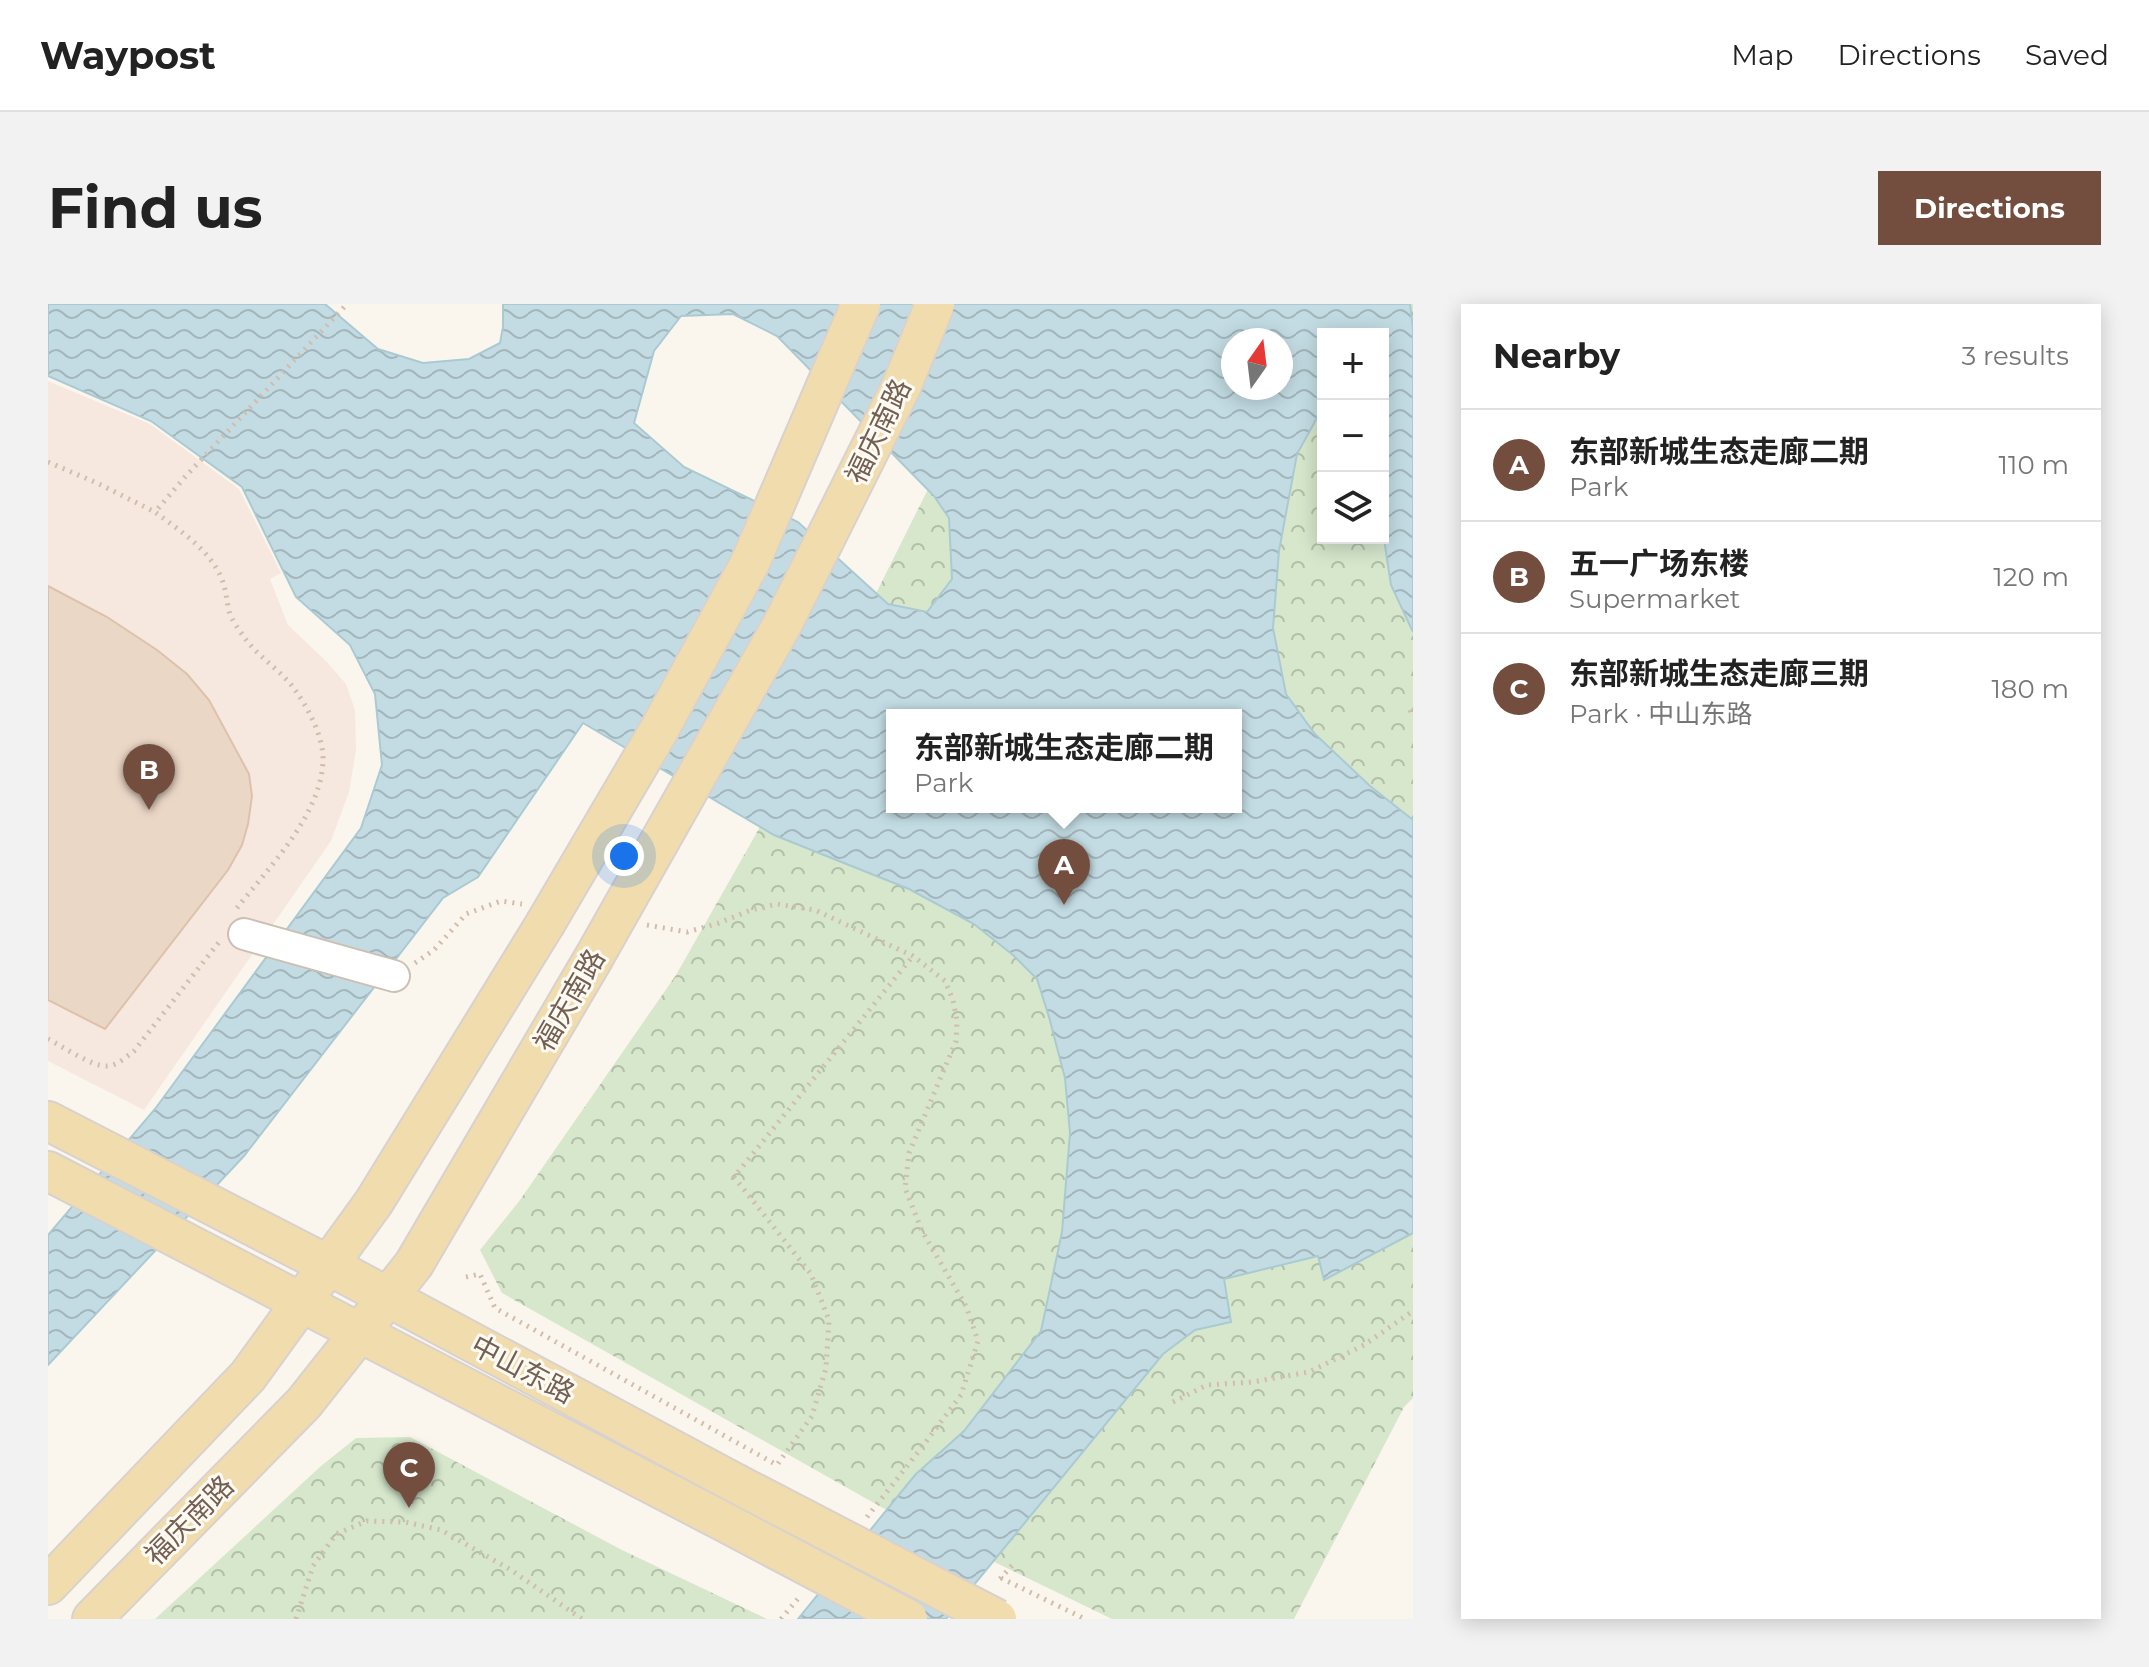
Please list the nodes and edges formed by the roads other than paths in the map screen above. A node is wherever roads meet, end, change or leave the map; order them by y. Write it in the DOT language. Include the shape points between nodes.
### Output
graph roads {
  1 [pos="861,304"];
  2 [pos="935,304"];
  3 [pos="237,930"];
  4 [pos="394,976"];
  5 [pos="48,1121"];
  6 [pos="63,1179"];
  7 [pos="328,1265"];
  8 [pos="388,1297"];
  9 [pos="302,1301"];
  10 [pos="361,1332"];
  11 [pos="48,1585"];
  12 [pos="92,1619"];
  13 [pos="908,1619"];
  14 [pos="997,1619"];
  1 -- 7 [label="main road, 福庆南路, bridge" via="750,563 659,730 538,915 374,1202"];
  2 -- 8 [label="main road, 福庆南路, bridge" via="902,385 782,625 421,1254"];
  3 -- 4 [label="street"];
  5 -- 7 [label="main road, 中山东路"];
  6 -- 9 [label="main road, 中山东路"];
  7 -- 8 [label="main road, 中山东路"];
  7 -- 9 [label="main road, 福庆南路"];
  8 -- 10 [label="main road, 福庆南路"];
  8 -- 14 [label="main road, 中山东路, bridge"];
  9 -- 10 [label="main road, 中山东路"];
  9 -- 11 [label="main road, 福庆南路" via="248,1376"];
  10 -- 12 [label="main road, 福庆南路" via="304,1403"];
  10 -- 13 [label="main road, 中山东路, bridge"];
}
